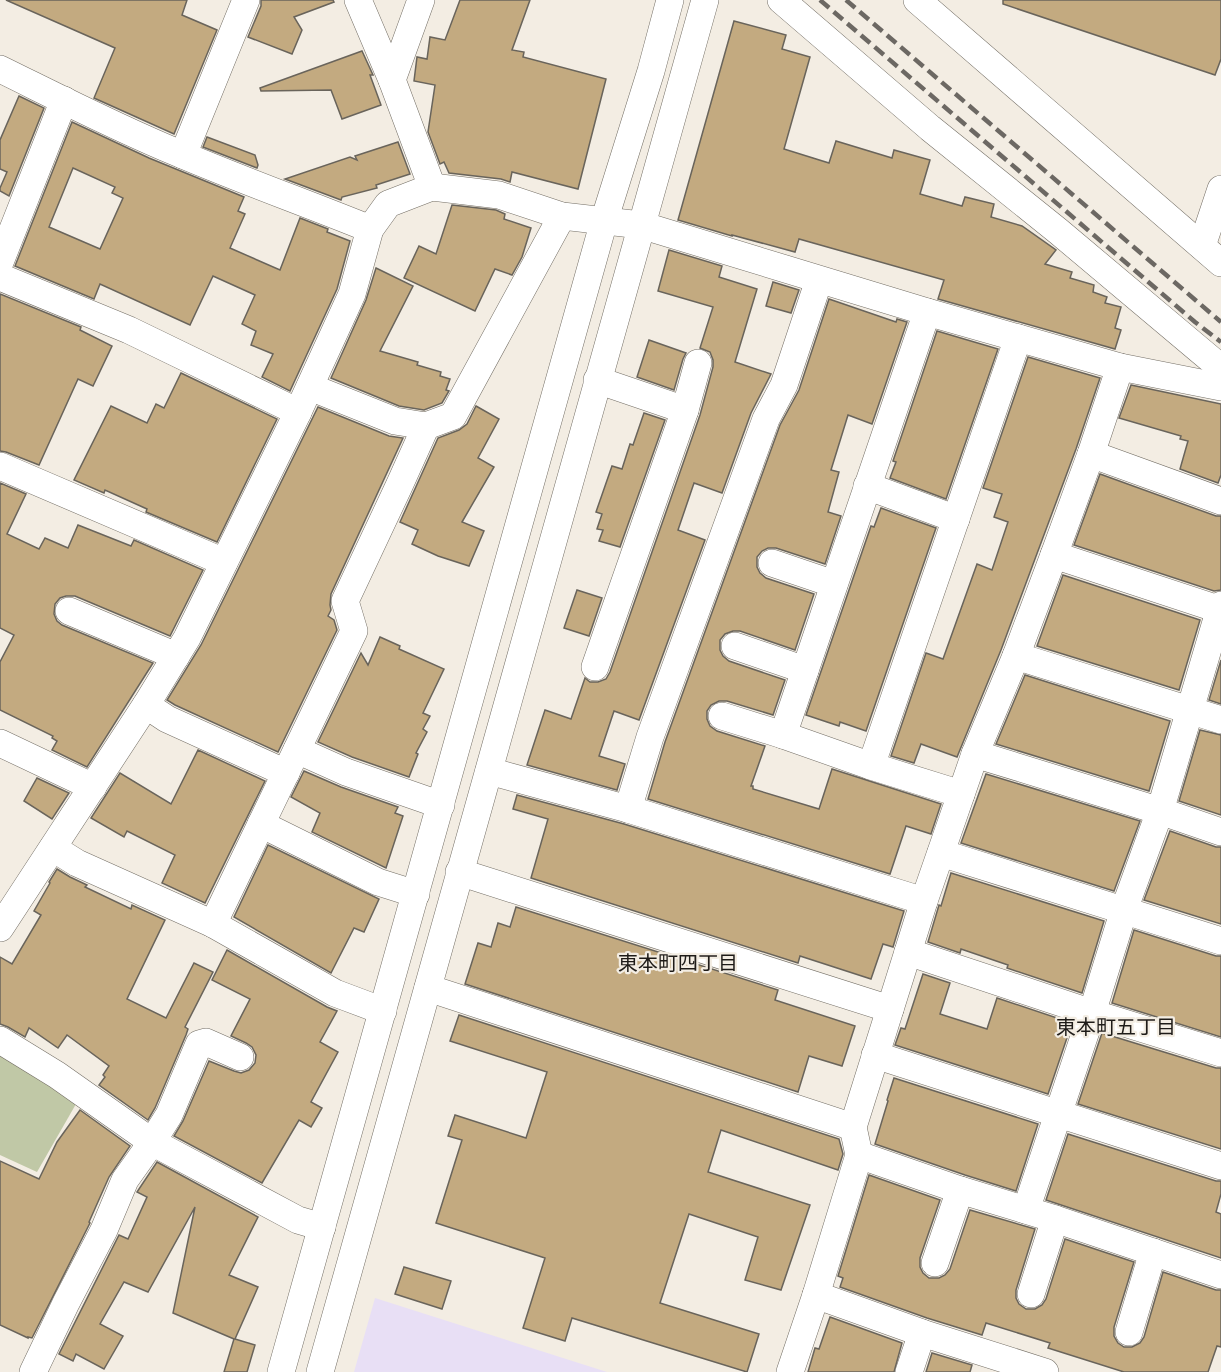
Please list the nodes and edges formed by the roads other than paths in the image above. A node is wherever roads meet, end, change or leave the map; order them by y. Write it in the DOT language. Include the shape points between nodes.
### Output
graph roads {
  1 [pos="246,0"];
  2 [pos="358,0"];
  3 [pos="421,0"];
  4 [pos="705,0"];
  5 [pos="781,0"];
  6 [pos="917,0"];
  7 [pos="668,1"];
  8 [pos="0,69"];
  9 [pos="392,80"];
  10 [pos="64,100"];
  11 [pos="183,155"];
  12 [pos="432,187"];
  13 [pos="1221,189"];
  14 [pos="562,216"];
  15 [pos="604,221"];
  16 [pos="641,225"];
  17 [pos="370,229"];
  18 [pos="1211,254"];
  19 [pos="0,262"];
  20 [pos="0,277"];
  21 [pos="819,280"];
  22 [pos="927,312"];
  23 [pos="1018,338"];
  24 [pos="698,363"];
  25 [pos="1120,368"];
  26 [pos="1221,368"];
  27 [pos="597,380"];
  28 [pos="310,387"];
  29 [pos="1221,387"];
  30 [pos="685,410"];
  31 [pos="298,412"];
  32 [pos="426,426"];
  33 [pos="1091,454"];
  34 [pos="0,466"];
  35 [pos="867,486"];
  36 [pos="1221,501"];
  37 [pos="956,519"];
  38 [pos="1054,555"];
  39 [pos="224,562"];
  40 [pos="772,563"];
  41 [pos="834,584"];
  42 [pos="1221,608"];
  43 [pos="69,611"];
  44 [pos="735,646"];
  45 [pos="176,656"];
  46 [pos="1016,656"];
  47 [pos="595,667"];
  48 [pos="805,670"];
  49 [pos="146,705"];
  50 [pos="1190,710"];
  51 [pos="722,716"];
  52 [pos="1221,720"];
  53 [pos="783,735"];
  54 [pos="0,743"];
  55 [pos="975,754"];
  56 [pos="291,762"];
  57 [pos="871,766"];
  58 [pos="489,771"];
  59 [pos="93,788"];
  60 [pos="961,794"];
  61 [pos="441,806"];
  62 [pos="628,809"];
  63 [pos="1160,811"];
  64 [pos="261,824"];
  65 [pos="1221,832"];
  66 [pos="53,848"];
  67 [pos="941,853"];
  68 [pos="459,872"];
  69 [pos="416,894"];
  70 [pos="8,899"];
  71 [pos="924,901"];
  72 [pos="1124,910"];
  73 [pos="213,924"];
  74 [pos="0,928"];
  75 [pos="1221,941"];
  76 [pos="908,952"];
  77 [pos="428,988"];
  78 [pos="890,1009"];
  79 [pos="383,1011"];
  80 [pos="1092,1013"];
  81 [pos="0,1040"];
  82 [pos="1221,1053"];
  83 [pos="876,1055"];
  84 [pos="240,1057"];
  85 [pos="1058,1114"];
  86 [pos="853,1127"];
  87 [pos="152,1142"];
  88 [pos="859,1155"];
  89 [pos="1221,1166"];
  90 [pos="960,1190"];
  91 [pos="1026,1210"];
  92 [pos="1055,1219"];
  93 [pos="322,1227"];
  94 [pos="1153,1252"];
  95 [pos="935,1263"];
  96 [pos="1221,1275"];
  97 [pos="1031,1294"];
  98 [pos="816,1295"];
  99 [pos="1129,1332"];
  100 [pos="922,1333"];
  101 [pos="33,1372"];
  102 [pos="281,1372"];
  103 [pos="320,1372"];
  104 [pos="790,1372"];
  105 [pos="909,1372"];
  106 [pos="1045,1372"];
  1 -- 11 [label="street"];
  2 -- 9 [label="street"];
  3 -- 9 [label="street"];
  4 -- 16 [label="street"];
  5 -- 26 [label="street"];
  6 -- 18 [label="street"];
  7 -- 15 [label="street" via="651,71"];
  8 -- 10 [label="street"];
  9 -- 12 [label="street"];
  10 -- 11 [label="street"];
  10 -- 19 [label="street"];
  11 -- 17 [label="street"];
  12 -- 14 [label="street" via="499,195"];
  12 -- 17 [label="street" via="388,204"];
  13 -- 18 [label="street"];
  14 -- 15 [label="street"];
  14 -- 32 [label="street" via="453,416"];
  15 -- 16 [label="street"];
  15 -- 61 [label="street"];
  16 -- 21 [label="street"];
  16 -- 27 [label="street"];
  17 -- 28 [label="street" via="352,294"];
  20 -- 31 [label="street" via="129,330"];
  21 -- 22 [label="street"];
  21 -- 62 [label="street" via="784,385 766,418 650,737"];
  22 -- 23 [label="street"];
  22 -- 35 [label="street"];
  23 -- 25 [label="street"];
  23 -- 37 [label="street"];
  24 -- 30 [label="street"];
  25 -- 29 [label="street"];
  25 -- 33 [label="street"];
  27 -- 30 [label="street"];
  27 -- 58 [label="street"];
  28 -- 31 [label="street"];
  28 -- 32 [label="street" via="395,421"];
  30 -- 47 [label="street"];
  31 -- 39 [label="street"];
  32 -- 56 [label="street" via="345,601 354,631"];
  33 -- 36 [label="street"];
  33 -- 38 [label="street"];
  34 -- 39 [label="street"];
  35 -- 37 [label="street"];
  35 -- 41 [label="street"];
  37 -- 57 [label="street"];
  38 -- 42 [label="street"];
  38 -- 46 [label="street"];
  39 -- 45 [label="street"];
  40 -- 41 [label="street"];
  41 -- 48 [label="street"];
  42 -- 50 [label="street"];
  43 -- 45 [label="street"];
  44 -- 48 [label="street"];
  45 -- 49 [label="street"];
  46 -- 50 [label="street"];
  46 -- 55 [label="street"];
  48 -- 53 [label="street"];
  49 -- 56 [label="street" via="167,719"];
  49 -- 59 [label="street"];
  50 -- 52 [label="street"];
  50 -- 63 [label="street"];
  51 -- 53 [label="street"];
  53 -- 57 [label="street"];
  54 -- 59 [label="street"];
  55 -- 60 [label="street"];
  55 -- 63 [label="street"];
  56 -- 61 [label="street" via="346,772"];
  56 -- 64 [label="street"];
  57 -- 60 [label="street"];
  58 -- 62 [label="street"];
  58 -- 68 [label="street"];
  59 -- 66 [label="street"];
  60 -- 67 [label="street"];
  61 -- 69 [label="street"];
  62 -- 71 [label="street"];
  63 -- 65 [label="street"];
  63 -- 72 [label="street"];
  64 -- 69 [label="street" via="378,882"];
  64 -- 73 [label="street"];
  66 -- 70 [label="street"];
  66 -- 73 [label="street"];
  67 -- 71 [label="street"];
  67 -- 72 [label="street"];
  68 -- 77 [label="street"];
  68 -- 78 [label="street"];
  69 -- 79 [label="street"];
  70 -- 74 [label="street"];
  71 -- 76 [label="street"];
  72 -- 75 [label="street"];
  72 -- 80 [label="street"];
  73 -- 79 [label="street" via="335,993"];
  76 -- 78 [label="street"];
  76 -- 80 [label="street"];
  77 -- 86 [label="street"];
  77 -- 103 [label="street"];
  78 -- 83 [label="street"];
  79 -- 93 [label="street"];
  80 -- 82 [label="street"];
  80 -- 85 [label="street"];
  81 -- 87 [label="street"];
  83 -- 85 [label="street"];
  83 -- 86 [label="street"];
  84 -- 87 [label="street" via="206,1042 200,1044 169,1115"];
  85 -- 89 [label="street"];
  85 -- 91 [label="street"];
  86 -- 88 [label="street"];
  87 -- 93 [label="street" via="298,1220"];
  87 -- 101 [label="street" via="125,1180"];
  88 -- 90 [label="street"];
  88 -- 98 [label="street"];
  90 -- 91 [label="street"];
  90 -- 95 [label="street"];
  91 -- 92 [label="street"];
  92 -- 94 [label="street"];
  92 -- 97 [label="street"];
  93 -- 102 [label="street"];
  94 -- 96 [label="street"];
  94 -- 99 [label="street"];
  98 -- 100 [label="street"];
  98 -- 104 [label="street"];
  100 -- 105 [label="street"];
  100 -- 106 [label="street"];
}
